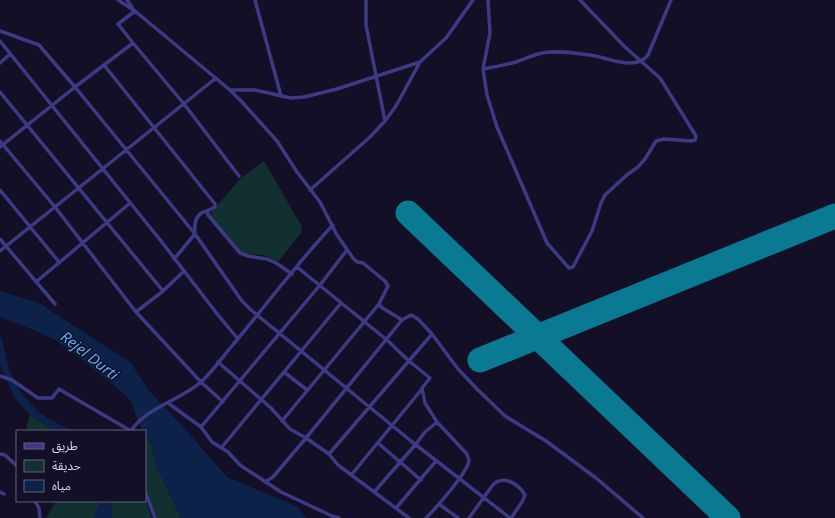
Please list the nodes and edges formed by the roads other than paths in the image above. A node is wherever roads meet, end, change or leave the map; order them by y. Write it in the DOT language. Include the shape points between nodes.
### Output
graph roads {
  1 [pos="118,0"];
  2 [pos="127,0"];
  3 [pos="255,0"];
  4 [pos="366,0"];
  5 [pos="472,0"];
  6 [pos="488,0"];
  7 [pos="580,0"];
  8 [pos="671,0"];
  9 [pos="134,10"];
  10 [pos="0,31"];
  11 [pos="0,41"];
  12 [pos="133,43"];
  13 [pos="10,54"];
  14 [pos="640,61"];
  15 [pos="420,62"];
  16 [pos="0,63"];
  17 [pos="104,66"];
  18 [pos="483,69"];
  19 [pos="376,77"];
  20 [pos="216,78"];
  21 [pos="75,87"];
  22 [pos="230,90"];
  23 [pos="0,92"];
  24 [pos="281,96"];
  25 [pos="184,104"];
  26 [pos="51,106"];
  27 [pos="385,121"];
  28 [pos="27,126"];
  29 [pos="154,128"];
  30 [pos="1,144"];
  31 [pos="126,150"];
  32 [pos="102,170"];
  33 [pos="239,176"];
  34 [pos="78,188"];
  35 [pos="0,190"];
  36 [pos="310,190"];
  37 [pos="129,204"];
  38 [pos="55,207"];
  39 [pos="207,212"];
  40 [pos="106,223"];
  41 [pos="333,225"];
  42 [pos="30,227"];
  43 [pos="195,234"];
  44 [pos="0,239"];
  45 [pos="83,242"];
  46 [pos="6,246"];
  47 [pos="347,250"];
  48 [pos="0,251"];
  49 [pos="174,259"];
  50 [pos="60,262"];
  51 [pos="296,267"];
  52 [pos="184,271"];
  53 [pos="292,274"];
  54 [pos="36,282"];
  55 [pos="320,285"];
  56 [pos="163,291"];
  57 [pos="341,303"];
  58 [pos="55,304"];
  59 [pos="379,304"];
  60 [pos="136,312"];
  61 [pos="258,316"];
  62 [pos="402,320"];
  63 [pos="364,321"];
  64 [pos="279,333"];
  65 [pos="432,334"];
  66 [pos="238,339"];
  67 [pos="387,340"];
  68 [pos="301,350"];
  69 [pos="409,361"];
  70 [pos="218,362"];
  71 [pos="324,369"];
  72 [pos="284,372"];
  73 [pos="0,376"];
  74 [pos="239,381"];
  75 [pos="200,382"];
  76 [pos="347,388"];
  77 [pos="422,388"];
  78 [pos="307,390"];
  79 [pos="261,399"];
  80 [pos="223,402"];
  81 [pos="168,403"];
  82 [pos="369,406"];
  83 [pos="282,421"];
  84 [pos="437,422"];
  85 [pos="392,425"];
  86 [pos="201,427"];
  87 [pos="129,430"];
  88 [pos="132,430"];
  89 [pos="306,438"];
  90 [pos="378,443"];
  91 [pos="416,444"];
  92 [pos="222,447"];
  93 [pos="0,454"];
  94 [pos="329,454"];
  95 [pos="436,461"];
  96 [pos="400,462"];
  97 [pos="16,465"];
  98 [pos="352,474"];
  99 [pos="459,478"];
  100 [pos="421,480"];
  101 [pos="265,482"];
  102 [pos="375,491"];
  103 [pos="0,492"];
  104 [pos="4,494"];
  105 [pos="146,494"];
  106 [pos="484,498"];
  107 [pos="36,502"];
  108 [pos="439,504"];
  109 [pos="396,508"];
  110 [pos="40,518"];
  111 [pos="155,518"];
  112 [pos="339,518"];
  113 [pos="409,518"];
  114 [pos="426,518"];
  115 [pos="458,518"];
  116 [pos="469,518"];
  117 [pos="511,518"];
  118 [pos="643,518"];
  1 -- 9 [label="street"];
  2 -- 9 [label="street"];
  3 -- 24 [label="street"];
  4 -- 19 [label="street" via="366,25"];
  5 -- 15 [label="street" via="446,38"];
  6 -- 18 [label="street" via="490,33"];
  7 -- 14 [label="street"];
  8 -- 14 [label="street" via="648,55"];
  9 -- 12 [label="street" via="118,24"];
  9 -- 20 [label="street"];
  10 -- 21 [label="street" via="38,45"];
  11 -- 13 [label="street"];
  12 -- 17 [label="street"];
  12 -- 25 [label="street"];
  13 -- 16 [label="street"];
  13 -- 26 [label="street"];
  14 -- 18 [label="street" via="630,63 594,55 549,52"];
  14 -- 18 [label="street" via="660,78 696,136 695,140 656,141 638,167 605,195 592,231 573,267 569,268 547,243 497,127 487,95"];
  15 -- 19 [label="street"];
  15 -- 27 [label="street"];
  17 -- 21 [label="street"];
  17 -- 29 [label="street"];
  19 -- 24 [label="street" via="304,97"];
  19 -- 27 [label="street"];
  20 -- 22 [label="street"];
  20 -- 25 [label="street"];
  21 -- 26 [label="street"];
  21 -- 31 [label="street"];
  22 -- 24 [label="street" via="254,90"];
  22 -- 36 [label="street" via="277,141"];
  23 -- 28 [label="street"];
  25 -- 29 [label="street"];
  25 -- 33 [label="street"];
  26 -- 28 [label="street"];
  26 -- 32 [label="street"];
  27 -- 36 [label="street"];
  28 -- 30 [label="street"];
  28 -- 34 [label="street"];
  29 -- 31 [label="street"];
  29 -- 39 [label="street" via="215,204 215,207"];
  30 -- 38 [label="street"];
  31 -- 32 [label="street"];
  31 -- 43 [label="street"];
  32 -- 34 [label="street"];
  32 -- 37 [label="street"];
  34 -- 38 [label="street"];
  34 -- 40 [label="street"];
  35 -- 42 [label="street"];
  36 -- 41 [label="street"];
  37 -- 40 [label="street"];
  37 -- 49 [label="street"];
  38 -- 42 [label="street"];
  38 -- 45 [label="street"];
  39 -- 43 [label="street" via="197,217"];
  39 -- 53 [label="street" via="240,253 267,259"];
  40 -- 45 [label="street"];
  40 -- 56 [label="street"];
  41 -- 47 [label="street"];
  41 -- 51 [label="street"];
  42 -- 46 [label="street"];
  42 -- 50 [label="street"];
  43 -- 49 [label="street"];
  43 -- 61 [label="street" via="242,301"];
  44 -- 46 [label="street"];
  45 -- 50 [label="street"];
  45 -- 60 [label="street"];
  46 -- 48 [label="street"];
  46 -- 54 [label="street"];
  47 -- 55 [label="street"];
  47 -- 59 [label="street" via="357,262 363,263 388,286"];
  49 -- 52 [label="street"];
  50 -- 54 [label="street"];
  51 -- 53 [label="street"];
  51 -- 55 [label="street"];
  52 -- 56 [label="street"];
  52 -- 66 [label="street"];
  53 -- 61 [label="street"];
  54 -- 58 [label="street"];
  55 -- 57 [label="street"];
  55 -- 64 [label="street"];
  56 -- 60 [label="street"];
  57 -- 63 [label="street"];
  57 -- 68 [label="street"];
  59 -- 62 [label="street" via="386,312"];
  59 -- 63 [label="street"];
  60 -- 75 [label="street"];
  61 -- 64 [label="street"];
  61 -- 66 [label="street"];
  62 -- 65 [label="street" via="411,315"];
  62 -- 67 [label="street"];
  63 -- 67 [label="street"];
  63 -- 71 [label="street"];
  64 -- 68 [label="street"];
  64 -- 74 [label="street"];
  65 -- 69 [label="street"];
  65 -- 118 [label="street" via="458,368 505,416 546,441 596,478"];
  66 -- 70 [label="street"];
  67 -- 69 [label="street"];
  67 -- 76 [label="street"];
  68 -- 71 [label="street"];
  68 -- 72 [label="street"];
  69 -- 77 [label="street" via="430,378"];
  69 -- 82 [label="street"];
  70 -- 74 [label="street"];
  70 -- 75 [label="street"];
  71 -- 76 [label="street"];
  71 -- 78 [label="street"];
  72 -- 78 [label="street"];
  72 -- 79 [label="street"];
  73 -- 87 [label="street" via="12,380 38,398 52,398 59,389"];
  74 -- 79 [label="street"];
  74 -- 80 [label="street"];
  75 -- 80 [label="street"];
  75 -- 81 [label="street"];
  76 -- 82 [label="street"];
  76 -- 89 [label="street"];
  77 -- 84 [label="street" via="425,404"];
  77 -- 85 [label="street"];
  78 -- 83 [label="street"];
  79 -- 83 [label="street"];
  79 -- 92 [label="street"];
  80 -- 86 [label="street"];
  81 -- 86 [label="street"];
  81 -- 88 [label="street" via="156,409"];
  82 -- 85 [label="street"];
  82 -- 94 [label="street"];
  83 -- 89 [label="street" via="290,430"];
  84 -- 91 [label="street"];
  84 -- 99 [label="street" via="469,460"];
  85 -- 90 [label="street"];
  85 -- 91 [label="street"];
  86 -- 92 [label="street" via="212,442"];
  89 -- 94 [label="street"];
  89 -- 101 [label="street" via="273,477"];
  90 -- 96 [label="street"];
  90 -- 98 [label="street"];
  91 -- 95 [label="street"];
  91 -- 96 [label="street"];
  92 -- 101 [label="street" via="237,464"];
  93 -- 97 [label="street" via="5,455"];
  94 -- 98 [label="street"];
  95 -- 99 [label="street"];
  95 -- 100 [label="street"];
  96 -- 100 [label="street"];
  96 -- 102 [label="street"];
  98 -- 102 [label="street"];
  99 -- 106 [label="street"];
  99 -- 108 [label="street"];
  100 -- 109 [label="street"];
  101 -- 112 [label="street" via="305,504"];
  102 -- 109 [label="street"];
  103 -- 104 [label="street"];
  105 -- 111 [label="street"];
  106 -- 116 [label="street"];
  106 -- 117 [label="street"];
  106 -- 117 [label="street" via="499,480 511,482 522,490 524,499"];
  107 -- 110 [label="street"];
  108 -- 114 [label="street"];
  108 -- 115 [label="street"];
  109 -- 113 [label="street"];
}
